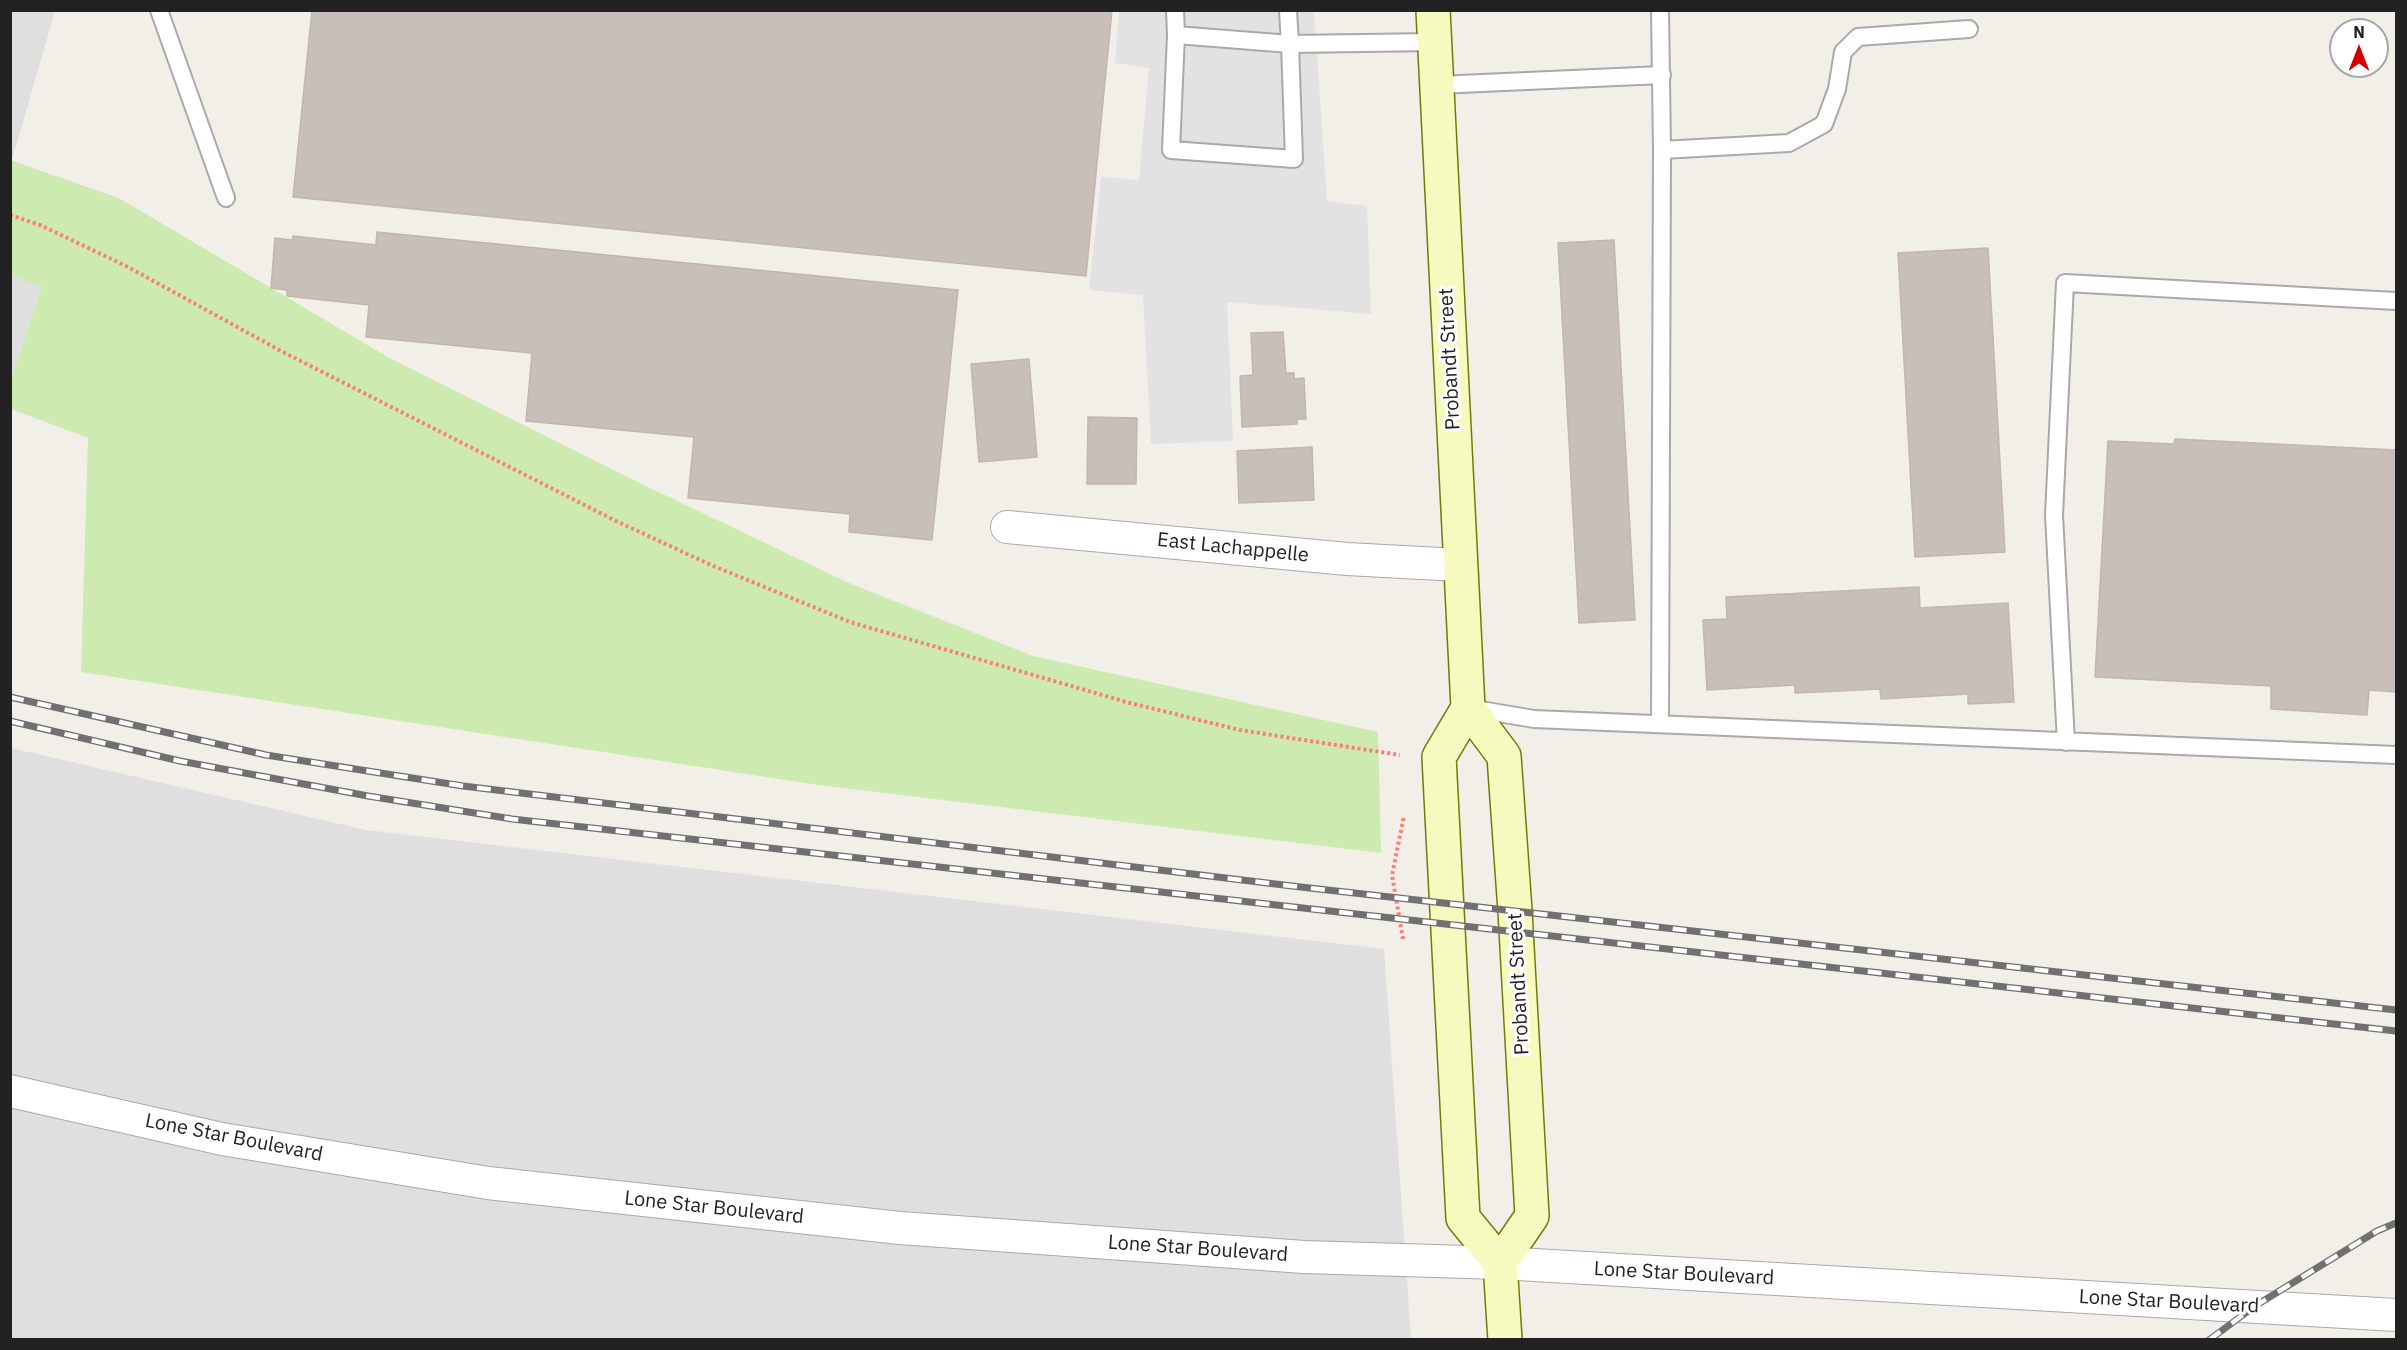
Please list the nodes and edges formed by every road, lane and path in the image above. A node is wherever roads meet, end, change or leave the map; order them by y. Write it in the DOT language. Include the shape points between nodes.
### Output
graph roads {
  1 [pos="159,10"];
  2 [pos="1175,10"];
  3 [pos="1288,10"];
  4 [pos="1660,10"];
  5 [pos="1434,26"];
  6 [pos="1970,29"];
  7 [pos="1176,35"];
  8 [pos="1290,44"];
  9 [pos="1662,75"];
  10 [pos="1437,85"];
  11 [pos="1662,150"];
  12 [pos="226,198"];
  13 [pos="10,215"];
  14 [pos="2397,301"];
  15 [pos="1007,527"];
  16 [pos="1460,566"];
  17 [pos="1468,708"];
  18 [pos="1659,724"];
  19 [pos="2066,741"];
  20 [pos="1400,755"];
  21 [pos="2397,755"];
  22 [pos="1403,805"];
  23 [pos="1403,939"];
  24 [pos="10,1091"];
  25 [pos="1500,1263"];
  26 [pos="2397,1316"];
  27 [pos="1505,1340"];
  1 -- 12 [label="lane"];
  2 -- 7 [label="lane"];
  3 -- 8 [label="lane"];
  4 -- 9 [label="lane"];
  5 -- 8 [label="lane"];
  5 -- 10 [label="main road, Probandt Street"];
  6 -- 11 [label="lane" via="1858,37 1843,52 1837,88 1824,124 1789,143"];
  7 -- 8 [label="lane"];
  7 -- 8 [label="lane" via="1171,150 1294,159"];
  9 -- 10 [label="lane"];
  9 -- 11 [label="lane"];
  10 -- 16 [label="main road, Probandt Street"];
  11 -- 18 [label="lane"];
  13 -- 20 [label="path" via="128,267 281,351 616,520 711,566 850,622 1130,704 1240,730"];
  14 -- 19 [label="lane" via="2065,283 2054,515"];
  15 -- 16 [label="street, East Lachappelle"];
  16 -- 17 [label="main road, Probandt Street"];
  17 -- 18 [label="lane" via="1534,719"];
  17 -- 25 [label="main road" via="1439,757 1463,1218"];
  17 -- 25 [label="main road, Probandt Street" via="1504,756 1515,911 1532,1216"];
  18 -- 19 [label="lane"];
  19 -- 21 [label="lane"];
  22 -- 23 [label="path" via="1392,875"];
  24 -- 25 [label="street, Lone Star Boulevard" via="222,1139 488,1184 900,1228 1304,1257"];
  25 -- 26 [label="street, Lone Star Boulevard"];
  25 -- 27 [label="main road"];
}
